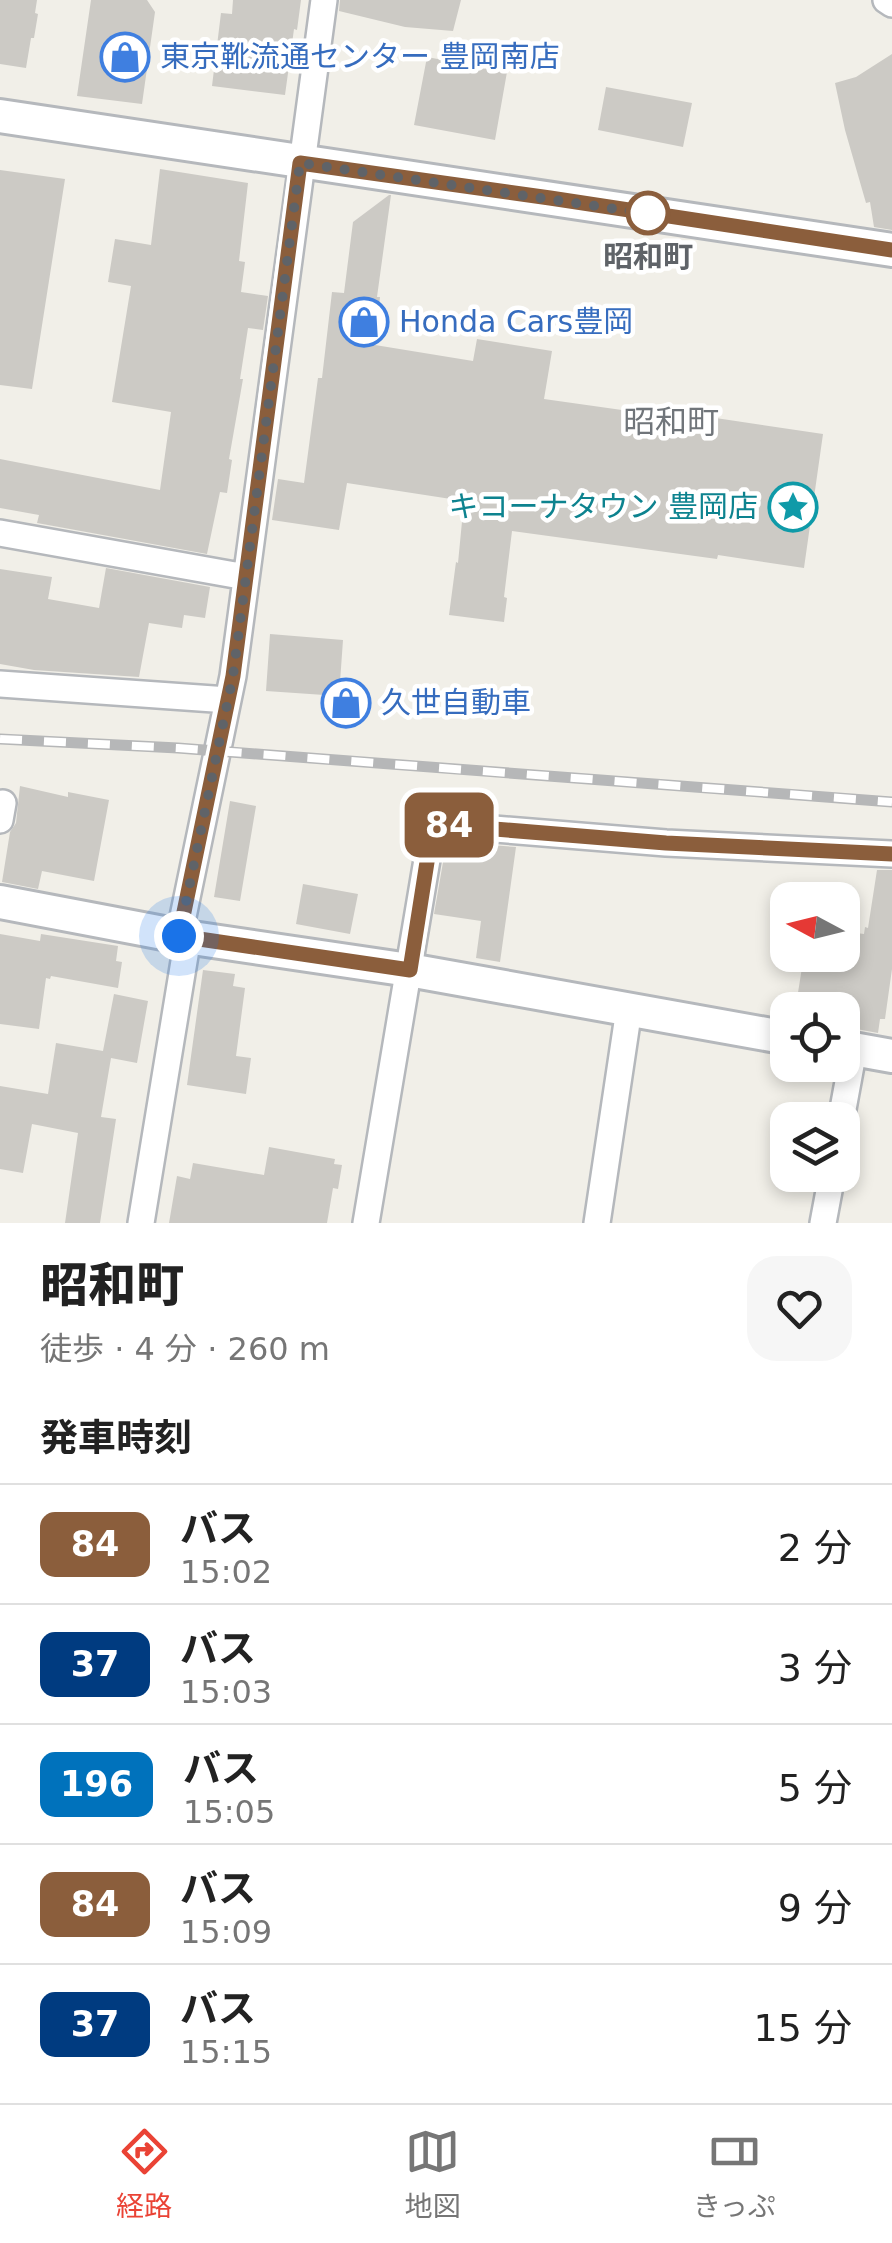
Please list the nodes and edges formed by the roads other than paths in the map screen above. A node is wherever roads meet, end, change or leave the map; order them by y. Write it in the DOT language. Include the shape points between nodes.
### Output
graph roads {
  1 [pos="324,0"];
  2 [pos="0,116"];
  3 [pos="300,163"];
  4 [pos="892,250"];
  5 [pos="0,534"];
  6 [pos="246,578"];
  7 [pos="0,684"];
  8 [pos="228,700"];
  9 [pos="892,854"];
  10 [pos="0,902"];
  11 [pos="184,936"];
  12 [pos="410,970"];
  13 [pos="629,1009"];
  14 [pos="770,1035"];
  15 [pos="860,1050"];
  16 [pos="892,1056"];
  17 [pos="829,1192"];
  18 [pos="141,1223"];
  19 [pos="366,1223"];
  20 [pos="598,1223"];
  21 [pos="824,1223"];
  1 -- 3 [label="street"];
  2 -- 3 [label="street"];
  3 -- 4 [label="street"];
  3 -- 6 [label="street"];
  5 -- 6 [label="street"];
  6 -- 8 [label="street"];
  7 -- 8 [label="street"];
  8 -- 11 [label="street"];
  9 -- 12 [label="street" via="433,824"];
  10 -- 11 [label="street"];
  11 -- 12 [label="street"];
  11 -- 18 [label="street"];
  12 -- 13 [label="street"];
  12 -- 19 [label="street"];
  13 -- 14 [label="street"];
  13 -- 20 [label="street"];
  15 -- 16 [label="street"];
  17 -- 21 [label="street"];
}
